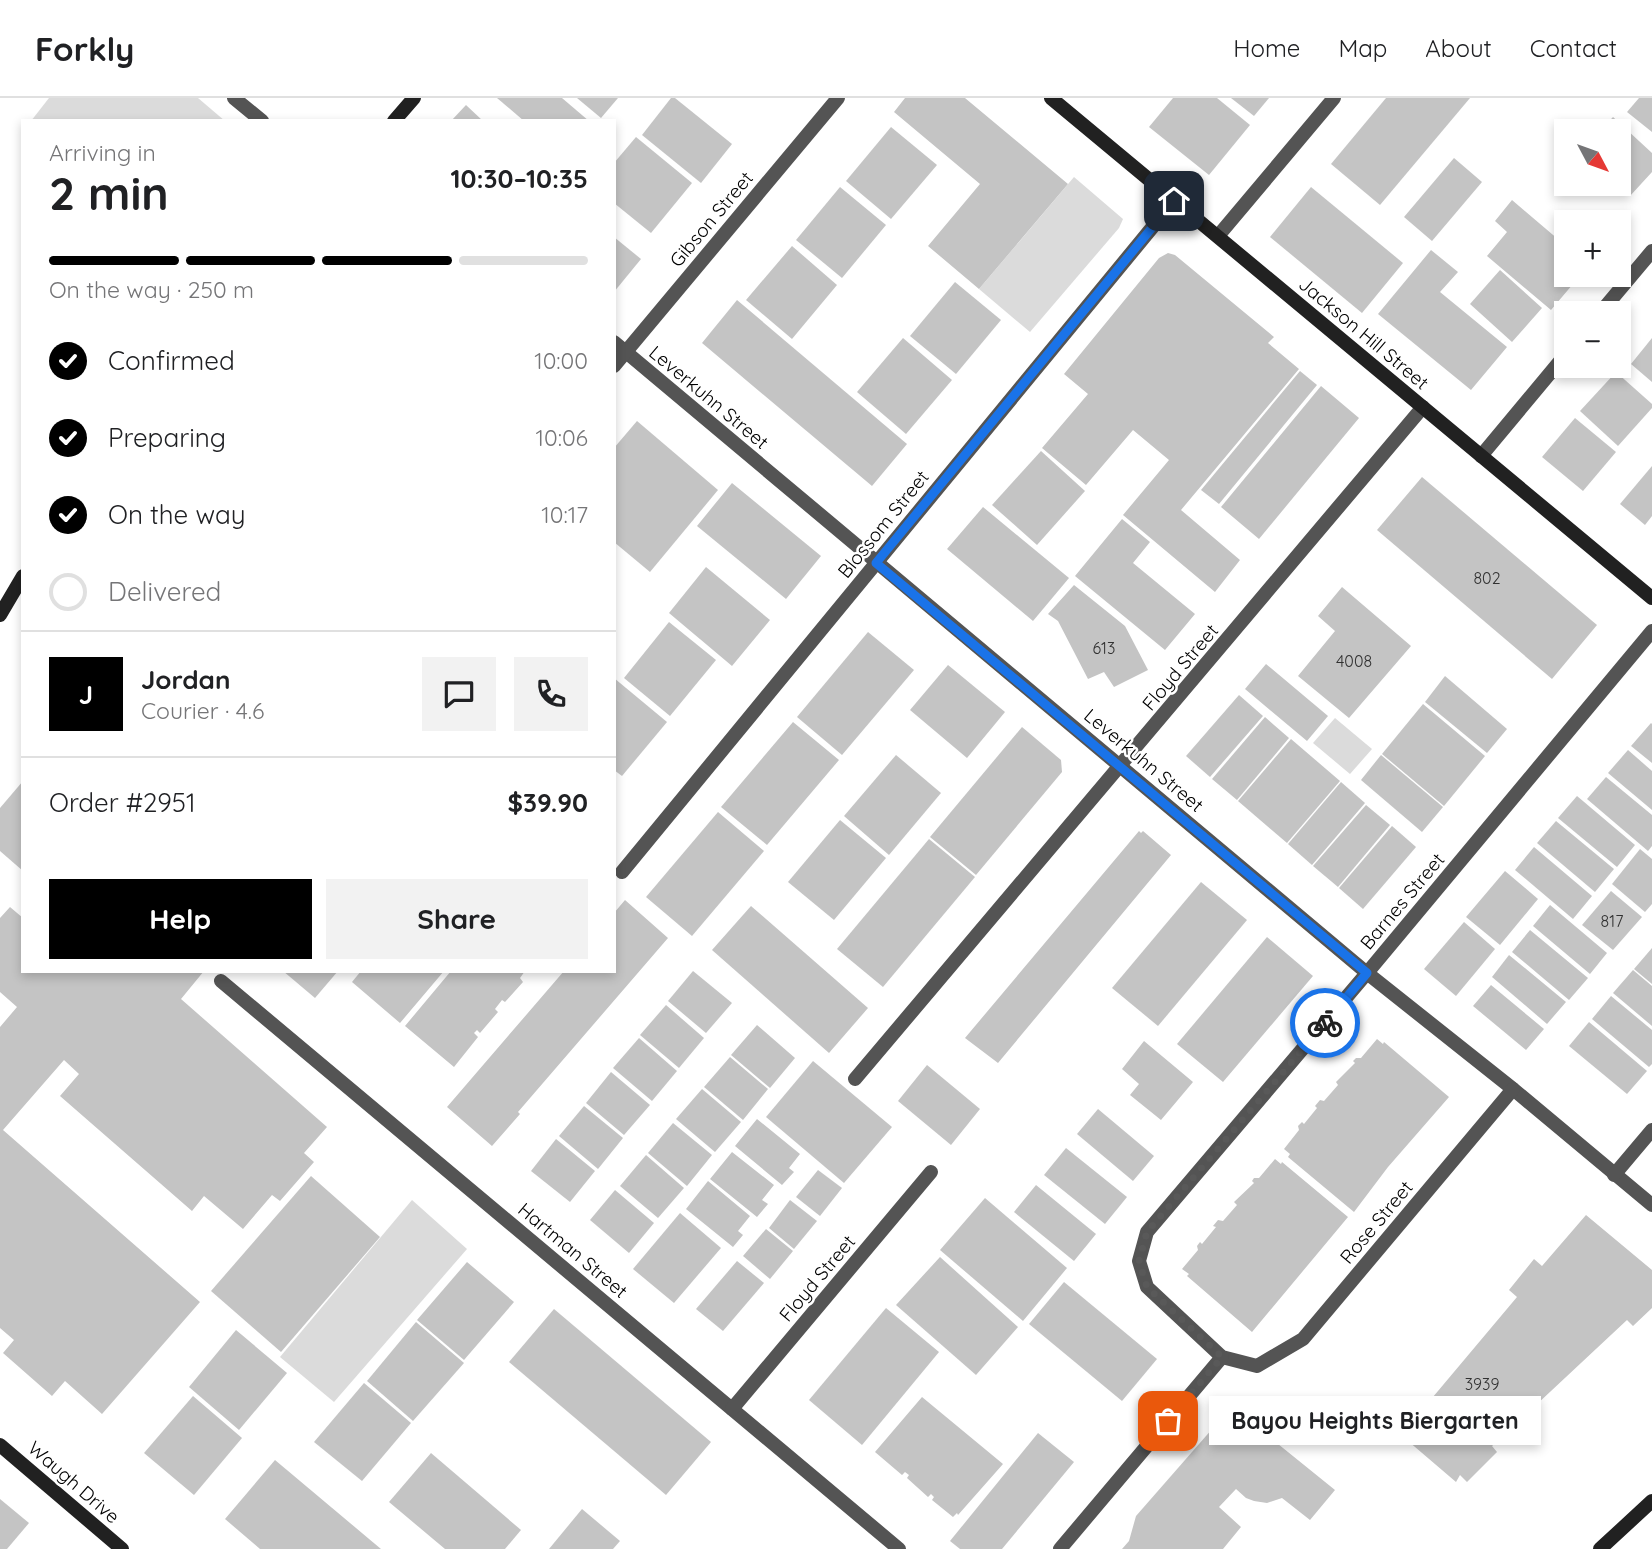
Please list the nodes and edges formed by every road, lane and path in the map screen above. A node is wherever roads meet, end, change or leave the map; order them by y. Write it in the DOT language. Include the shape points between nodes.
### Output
graph roads {
  1 [pos="234,98"];
  2 [pos="414,98"];
  3 [pos="838,98"];
  4 [pos="1051,98"];
  5 [pos="1334,98"];
  6 [pos="260,119"];
  7 [pos="396,119"];
  8 [pos="1174,201"];
  9 [pos="1218,236"];
  10 [pos="1652,251"];
  11 [pos="1610,301"];
  12 [pos="620,347"];
  13 [pos="1554,368"];
  14 [pos="1423,407"];
  15 [pos="1481,456"];
  16 [pos="876,563"];
  17 [pos="21,579"];
  18 [pos="1652,598"];
  19 [pos="0,615"];
  20 [pos="1652,631"];
  21 [pos="1121,767"];
  22 [pos="622,872"];
  23 [pos="1367,973"];
  24 [pos="221,981"];
  25 [pos="855,1079"];
  26 [pos="1513,1089"];
  27 [pos="1652,1130"];
  28 [pos="932,1172"];
  29 [pos="1614,1175"];
  30 [pos="1652,1205"];
  31 [pos="1222,1357"];
  32 [pos="1257,1366"];
  33 [pos="732,1409"];
  34 [pos="0,1444"];
  35 [pos="1652,1502"];
  36 [pos="122,1549"];
  37 [pos="899,1549"];
  38 [pos="1059,1549"];
  39 [pos="1600,1549"];
  1 -- 6 [label="street"];
  2 -- 7 [label="street"];
  3 -- 12 [label="street, Gibson Street"];
  4 -- 8 [label="street, Jackson Hill Street"];
  5 -- 9 [label="street"];
  8 -- 9 [label="street, Jackson Hill Street"];
  8 -- 16 [label="street, Blossom Street"];
  9 -- 14 [label="street, Jackson Hill Street"];
  10 -- 11 [label="street"];
  12 -- 16 [label="street, Leverkuhn Street"];
  13 -- 15 [label="street"];
  14 -- 15 [label="street, Jackson Hill Street"];
  14 -- 21 [label="street, Floyd Street"];
  15 -- 18 [label="street, Jackson Hill Street"];
  16 -- 21 [label="street, Leverkuhn Street"];
  16 -- 22 [label="street, Blossom Street"];
  17 -- 19 [label="street"];
  20 -- 23 [label="street, Barnes Street"];
  21 -- 23 [label="street, Leverkuhn Street"];
  21 -- 25 [label="street, Floyd Street"];
  23 -- 26 [label="street, Leverkuhn Street"];
  23 -- 31 [label="street, Barnes Street" via="1147,1232 1139,1261 1147,1287"];
  24 -- 33 [label="street, Hartman Street"];
  26 -- 29 [label="street, Leverkuhn Street"];
  26 -- 32 [label="street, Rose Street" via="1303,1339"];
  27 -- 29 [label="street"];
  28 -- 33 [label="street, Floyd Street"];
  29 -- 30 [label="street, Leverkuhn Street"];
  31 -- 32 [label="street, Barnes Street"];
  31 -- 38 [label="street"];
  33 -- 37 [label="street, Hartman Street"];
  34 -- 36 [label="street, Waugh Drive"];
  35 -- 39 [label="street"];
}
